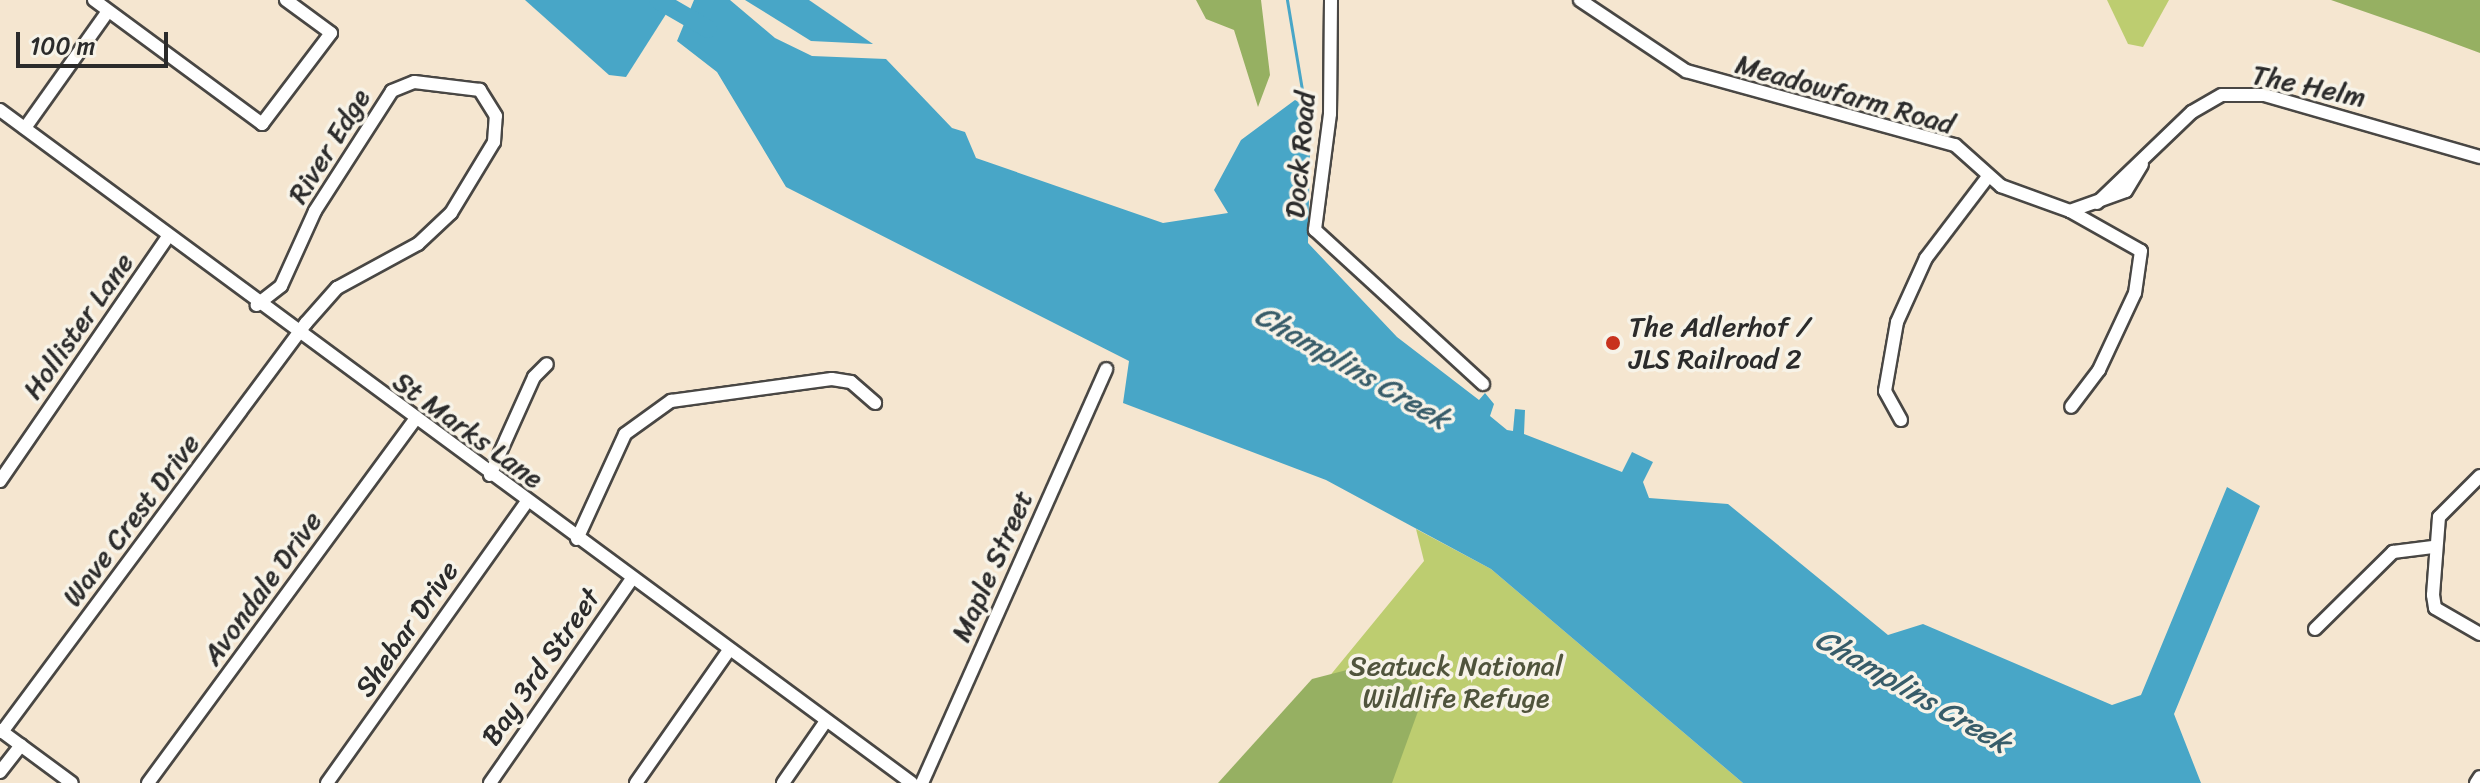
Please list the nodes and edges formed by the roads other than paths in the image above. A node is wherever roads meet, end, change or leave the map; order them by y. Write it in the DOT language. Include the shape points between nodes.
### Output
graph roads {
  1 [pos="94,0"];
  2 [pos="286,0"];
  3 [pos="1331,0"];
  4 [pos="1580,0"];
  5 [pos="108,11"];
  6 [pos="0,110"];
  7 [pos="25,128"];
  8 [pos="2480,157"];
  9 [pos="1987,178"];
  10 [pos="2070,211"];
  11 [pos="167,238"];
  12 [pos="257,305"];
  13 [pos="299,336"];
  14 [pos="547,364"];
  15 [pos="1106,369"];
  16 [pos="1483,384"];
  17 [pos="875,403"];
  18 [pos="2071,407"];
  19 [pos="1901,420"];
  20 [pos="414,421"];
  21 [pos="490,475"];
  22 [pos="2480,476"];
  23 [pos="0,481"];
  24 [pos="527,502"];
  25 [pos="577,539"];
  26 [pos="2433,547"];
  27 [pos="632,579"];
  28 [pos="2315,629"];
  29 [pos="2480,634"];
  30 [pos="729,650"];
  31 [pos="826,721"];
  32 [pos="1,731"];
  33 [pos="21,745"];
  34 [pos="0,772"];
  35 [pos="2480,777"];
  36 [pos="72,783"];
  37 [pos="148,783"];
  38 [pos="327,783"];
  39 [pos="490,783"];
  40 [pos="636,783"];
  41 [pos="783,783"];
  42 [pos="912,783"];
  43 [pos="922,783"];
  44 [pos="2476,783"];
  1 -- 5 [label="street"];
  2 -- 5 [label="street" via="331,33 262,124"];
  3 -- 16 [label="street, Dock Road" via="1330,114 1315,230"];
  4 -- 9 [label="street, Meadowfarm Road" via="1686,71 1955,145"];
  5 -- 7 [label="street"];
  6 -- 7 [label="street, St Marks Lane"];
  7 -- 11 [label="street, St Marks Lane"];
  8 -- 10 [label="street, The Helm" via="2240,94 2209,100 2145,158 2126,191"];
  9 -- 10 [label="street, Meadowfarm Road"];
  9 -- 19 [label="street" via="1926,258 1897,322 1885,391"];
  10 -- 18 [label="street, Meadowfarm Road" via="2141,251 2135,293 2099,370"];
  11 -- 12 [label="street, St Marks Lane"];
  11 -- 23 [label="street, Hollister Lane"];
  12 -- 13 [label="street, St Marks Lane"];
  12 -- 13 [label="street, River Edge" via="281,286 315,211 392,91 414,82 480,90 496,116 494,142 451,213 418,244 337,288"];
  13 -- 20 [label="street, St Marks Lane"];
  13 -- 32 [label="street, Wave Crest Drive"];
  14 -- 21 [label="street" via="534,377"];
  15 -- 43 [label="street, Maple Street"];
  17 -- 25 [label="street" via="864,389 832,379 671,401 625,434"];
  20 -- 21 [label="street, St Marks Lane"];
  20 -- 37 [label="street, Avondale Drive"];
  21 -- 24 [label="street, St Marks Lane"];
  22 -- 26 [label="street" via="2439,517"];
  24 -- 25 [label="street, St Marks Lane"];
  24 -- 38 [label="street, Shebar Drive"];
  25 -- 27 [label="street, St Marks Lane"];
  26 -- 28 [label="street" via="2393,552"];
  26 -- 29 [label="street" via="2435,608"];
  27 -- 30 [label="street, St Marks Lane"];
  27 -- 39 [label="street, Bay 3rd Street"];
  30 -- 31 [label="street, St Marks Lane"];
  30 -- 40 [label="street"];
  31 -- 41 [label="street"];
  31 -- 42 [label="street, St Marks Lane"];
  32 -- 33 [label="street"];
  33 -- 34 [label="street"];
  33 -- 36 [label="street"];
  35 -- 44 [label="street"];
}
